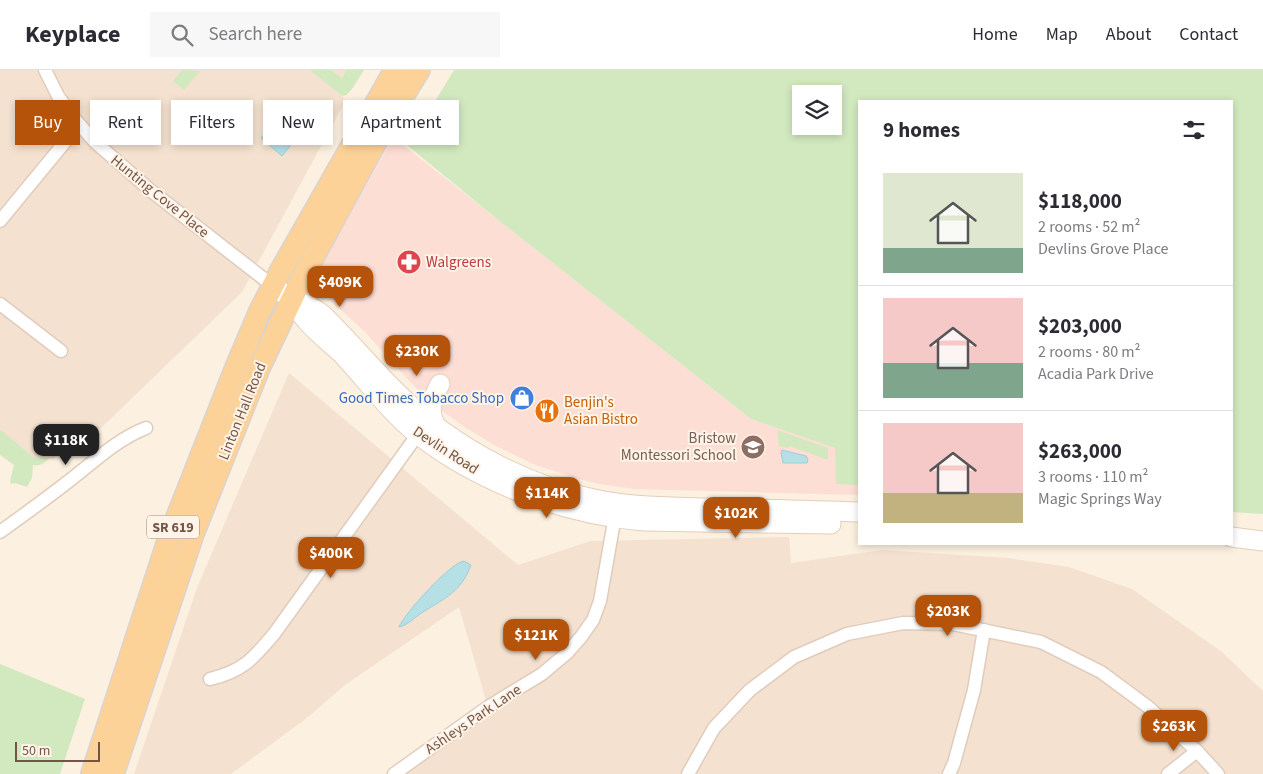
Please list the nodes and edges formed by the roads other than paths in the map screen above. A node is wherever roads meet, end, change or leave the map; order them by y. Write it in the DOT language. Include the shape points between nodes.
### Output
graph roads {
  1 [pos="45,70"];
  2 [pos="395,70"];
  3 [pos="419,70"];
  4 [pos="61,100"];
  5 [pos="80,126"];
  6 [pos="63,145"];
  7 [pos="0,221"];
  8 [pos="272,286"];
  9 [pos="291,299"];
  10 [pos="0,304"];
  11 [pos="61,352"];
  12 [pos="398,393"];
  13 [pos="436,426"];
  14 [pos="146,428"];
  15 [pos="418,434"];
  16 [pos="616,511"];
  17 [pos="858,512"];
  18 [pos="858,524"];
  19 [pos="0,532"];
  20 [pos="1233,537"];
  21 [pos="1263,541"];
  22 [pos="984,630"];
  23 [pos="210,679"];
  24 [pos="1197,751"];
  25 [pos="92,774"];
  26 [pos="113,774"];
  27 [pos="394,774"];
  28 [pos="688,774"];
  29 [pos="949,774"];
  30 [pos="1168,774"];
  31 [pos="1218,774"];
  1 -- 4 [label="street, Hunting Cove Place"];
  2 -- 8 [label="main road, Linton Hall Road / SR 619"];
  3 -- 9 [label="main road, Linton Hall Road / SR 619"];
  5 -- 8 [label="street, Hunting Cove Place" via="150,190"];
  6 -- 7 [label="street"];
  8 -- 9 [label="main road, Devlin Road"];
  8 -- 25 [label="main road, Linton Hall Road / SR 619" via="170,534"];
  9 -- 12 [label="main road, Devlin Road" via="312,306 323,315"];
  9 -- 15 [label="main road, Devlin Road" via="306,320"];
  9 -- 26 [label="main road, Linton Hall Road / SR 619" via="259,368 193,534"];
  10 -- 11 [label="street"];
  12 -- 13 [label="main road, Devlin Road"];
  12 -- 13 [label="main road" via="417,395 440,384 430,409"];
  13 -- 16 [label="main road, Devlin Road" via="491,461"];
  14 -- 19 [label="street" via="110,448"];
  15 -- 16 [label="main road, Devlin Road" via="460,462 510,487 561,506"];
  15 -- 23 [label="street" via="269,641 242,668"];
  16 -- 17 [label="main road, Devlin Road" via="659,506"];
  16 -- 18 [label="main road, Devlin Road" via="644,521"];
  16 -- 27 [label="street, Ashleys Park Lane" via="600,601 593,620 581,637 542,674 488,707"];
  20 -- 21 [label="main road"];
  22 -- 24 [label="street" via="1041,642 1101,672 1147,706"];
  22 -- 28 [label="street" via="953,624 903,623 847,634 794,657 750,690 714,728"];
  22 -- 29 [label="street" via="974,690"];
  24 -- 30 [label="street"];
  24 -- 31 [label="street"];
}
